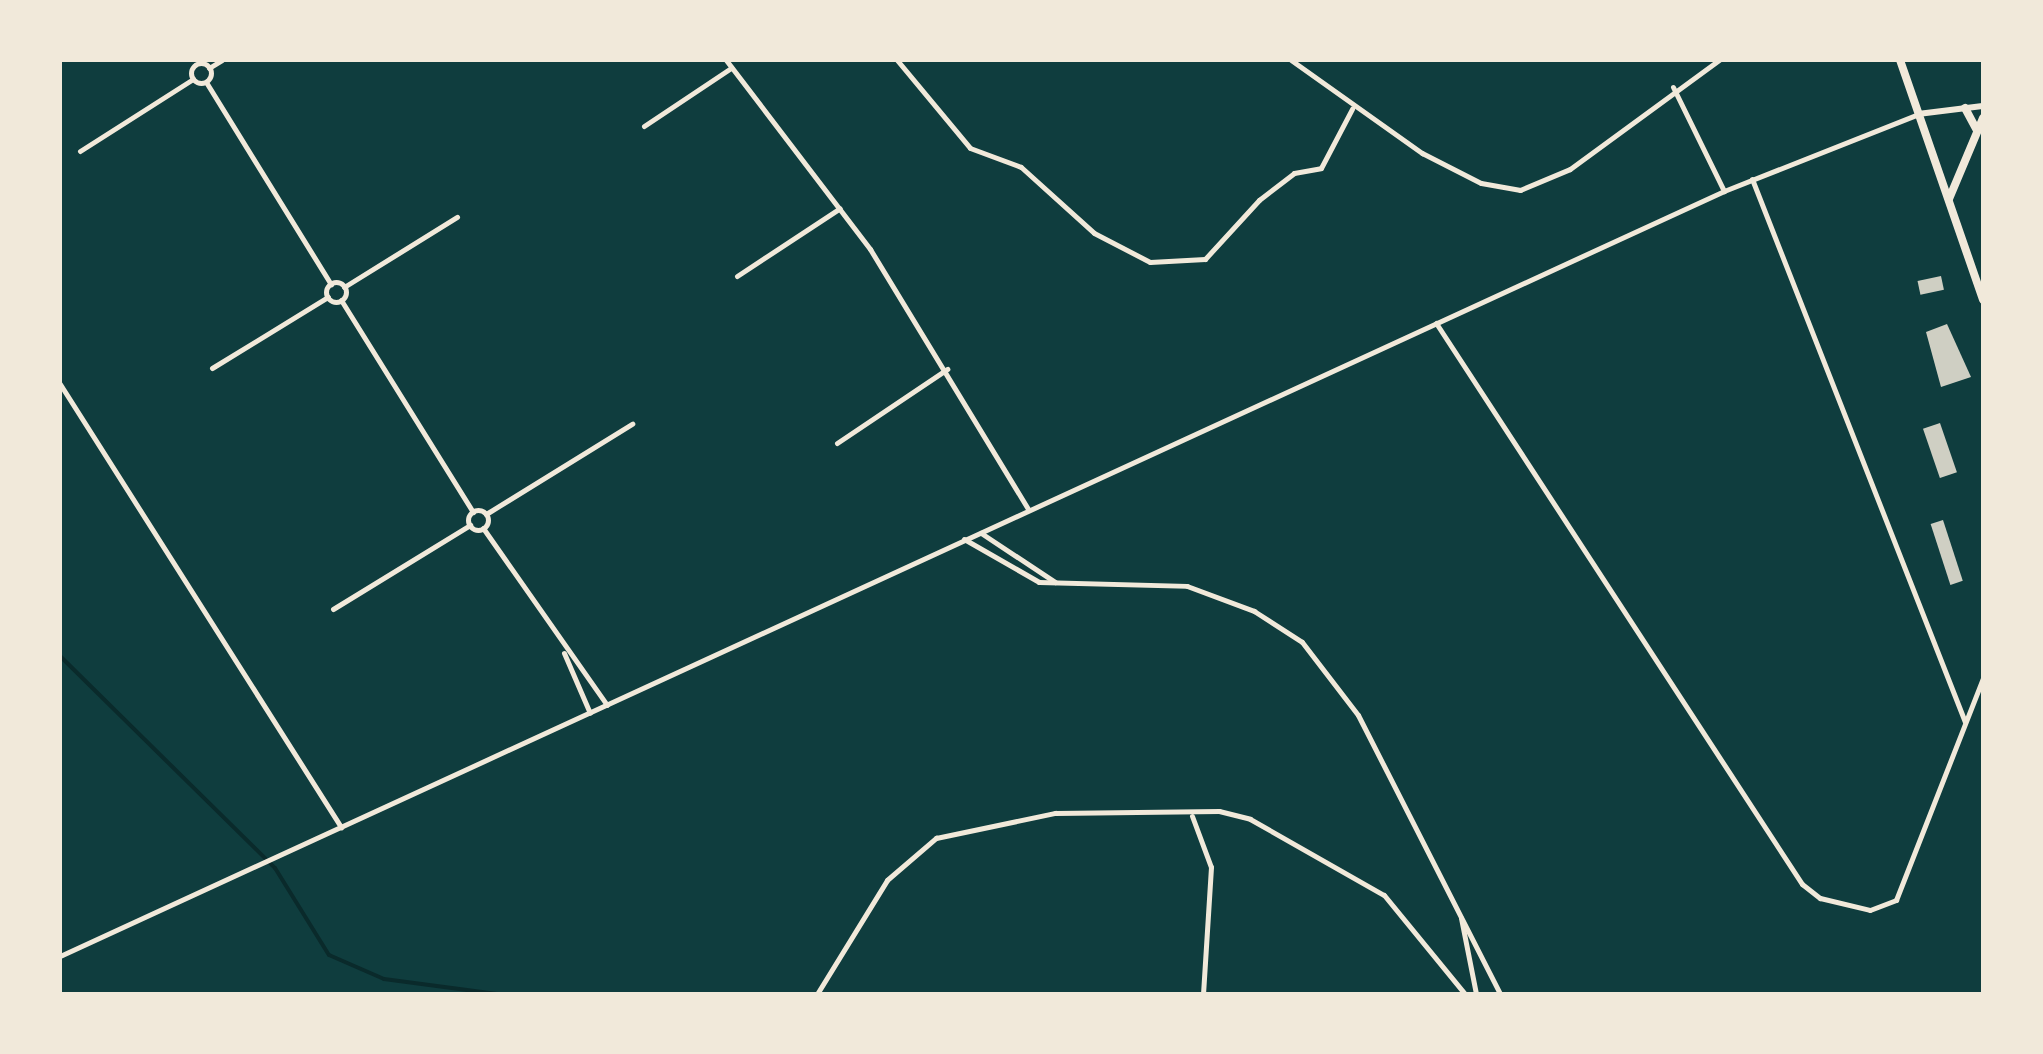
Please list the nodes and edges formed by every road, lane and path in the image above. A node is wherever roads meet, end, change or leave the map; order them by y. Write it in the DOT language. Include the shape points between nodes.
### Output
graph roads {
  1 [pos="222,60"];
  2 [pos="726,60"];
  3 [pos="897,60"];
  4 [pos="1291,60"];
  5 [pos="1719,60"];
  6 [pos="1900,60"];
  7 [pos="194,63"];
  8 [pos="209,68"];
  9 [pos="731,68"];
  10 [pos="193,79"];
  11 [pos="206,82"];
  12 [pos="1673,87"];
  13 [pos="1983,106"];
  14 [pos="1965,108"];
  15 [pos="1352,109"];
  16 [pos="1918,114"];
  17 [pos="1983,118"];
  18 [pos="644,126"];
  19 [pos="1976,129"];
  20 [pos="80,150"];
  21 [pos="1752,179"];
  22 [pos="1724,191"];
  23 [pos="1949,199"];
  24 [pos="840,208"];
  25 [pos="457,216"];
  26 [pos="736,276"];
  27 [pos="331,284"];
  28 [pos="344,287"];
  29 [pos="328,297"];
  30 [pos="341,300"];
  31 [pos="1983,300"];
  32 [pos="1436,323"];
  33 [pos="212,368"];
  34 [pos="947,368"];
  35 [pos="60,384"];
  36 [pos="632,424"];
  37 [pos="837,443"];
  38 [pos="1028,510"];
  39 [pos="473,512"];
  40 [pos="486,514"];
  41 [pos="470,525"];
  42 [pos="483,528"];
  43 [pos="980,532"];
  44 [pos="964,539"];
  45 [pos="1057,584"];
  46 [pos="333,609"];
  47 [pos="564,652"];
  48 [pos="1983,678"];
  49 [pos="607,705"];
  50 [pos="590,712"];
  51 [pos="1965,722"];
  52 [pos="1192,816"];
  53 [pos="341,827"];
  54 [pos="1460,910"];
  55 [pos="60,956"];
  56 [pos="817,994"];
  57 [pos="1202,994"];
  58 [pos="1465,994"];
  59 [pos="1476,994"];
  60 [pos="1500,994"];
  1 -- 8 [label="street"];
  2 -- 9 [label="street"];
  3 -- 15 [label="street" via="970,148 1021,167 1094,234 1150,262 1206,259 1259,200 1294,173 1320,168"];
  4 -- 15 [label="street"];
  5 -- 12 [label="street"];
  6 -- 16 [label="main road"];
  7 -- 8 [label="street"];
  7 -- 10 [label="street"];
  8 -- 11 [label="street"];
  9 -- 18 [label="street"];
  9 -- 24 [label="street"];
  10 -- 11 [label="street"];
  10 -- 20 [label="street"];
  11 -- 27 [label="street"];
  12 -- 15 [label="street" via="1570,169 1520,190 1481,183"];
  12 -- 22 [label="street"];
  13 -- 14 [label="street"];
  14 -- 16 [label="street"];
  14 -- 19 [label="main road"];
  16 -- 21 [label="street"];
  16 -- 23 [label="main road"];
  17 -- 19 [label="main road"];
  19 -- 23 [label="main road"];
  21 -- 22 [label="street"];
  21 -- 51 [label="street"];
  22 -- 32 [label="street"];
  23 -- 31 [label="main road"];
  24 -- 26 [label="street"];
  24 -- 34 [label="street"];
  25 -- 28 [label="street"];
  27 -- 28 [label="street"];
  27 -- 29 [label="street"];
  28 -- 30 [label="street"];
  29 -- 30 [label="street"];
  29 -- 33 [label="street"];
  30 -- 39 [label="street"];
  32 -- 38 [label="street"];
  32 -- 51 [label="street" via="1810,892 1861,910 1896,900"];
  34 -- 37 [label="street"];
  34 -- 38 [label="street"];
  35 -- 53 [label="street"];
  36 -- 40 [label="street"];
  38 -- 43 [label="street"];
  39 -- 40 [label="street"];
  39 -- 41 [label="street"];
  40 -- 42 [label="street"];
  41 -- 42 [label="street"];
  41 -- 46 [label="street"];
  42 -- 47 [label="street"];
  43 -- 44 [label="street"];
  43 -- 45 [label="street"];
  44 -- 45 [label="street" via="1012,570"];
  44 -- 49 [label="street"];
  45 -- 54 [label="street" via="1187,586 1254,611 1302,642 1352,704"];
  47 -- 49 [label="street"];
  47 -- 50 [label="street"];
  48 -- 51 [label="street"];
  49 -- 50 [label="street"];
  50 -- 53 [label="street"];
  52 -- 56 [label="street" via="1055,813 928,842 854,924"];
  52 -- 57 [label="street" via="1211,867"];
  52 -- 58 [label="street" via="1236,813 1354,874 1408,918"];
  53 -- 55 [label="street"];
  54 -- 59 [label="street"];
  54 -- 60 [label="street"];
}
